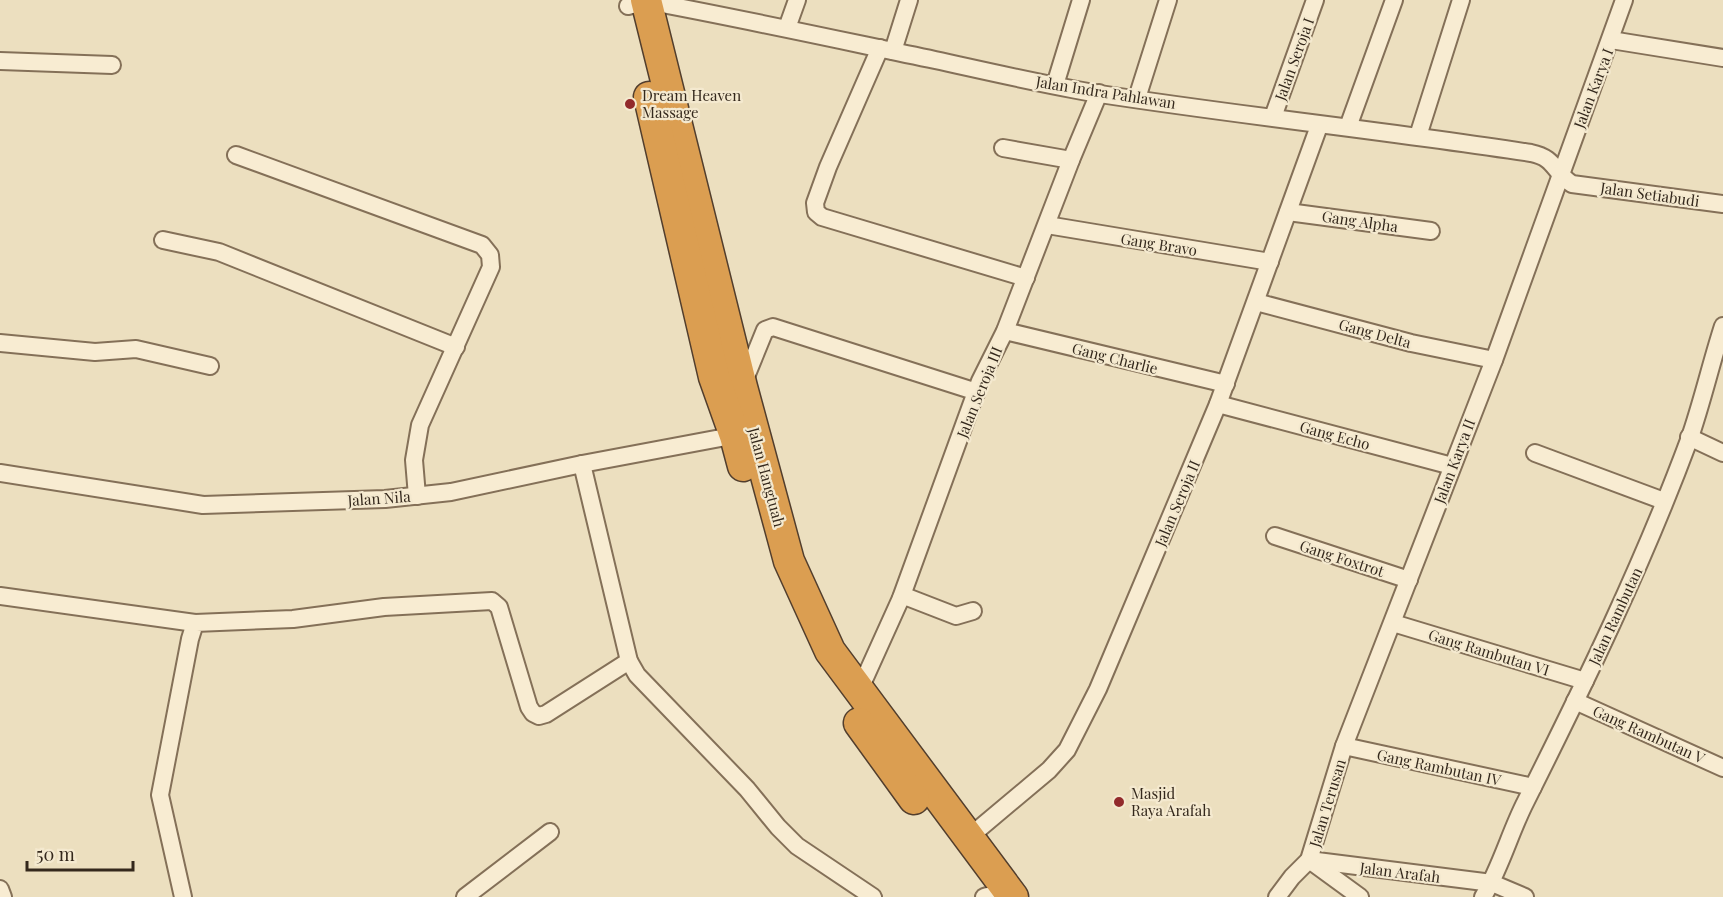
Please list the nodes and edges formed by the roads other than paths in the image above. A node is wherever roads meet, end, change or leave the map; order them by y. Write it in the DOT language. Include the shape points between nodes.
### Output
graph roads {
  1 [pos="797,0"];
  2 [pos="909,0"];
  3 [pos="1082,0"];
  4 [pos="1168,0"];
  5 [pos="1315,0"];
  6 [pos="1394,0"];
  7 [pos="1461,0"];
  8 [pos="1624,0"];
  9 [pos="637,2"];
  10 [pos="787,28"];
  11 [pos="1611,40"];
  12 [pos="886,50"];
  13 [pos="1723,58"];
  14 [pos="0,61"];
  15 [pos="112,65"];
  16 [pos="1055,85"];
  17 [pos="1099,93"];
  18 [pos="1137,98"];
  19 [pos="1273,117"];
  20 [pos="1319,126"];
  21 [pos="1348,127"];
  22 [pos="1418,136"];
  23 [pos="1003,148"];
  24 [pos="236,155"];
  25 [pos="1071,160"];
  26 [pos="1561,175"];
  27 [pos="1577,184"];
  28 [pos="1723,204"];
  29 [pos="1288,212"];
  30 [pos="1047,225"];
  31 [pos="1431,231"];
  32 [pos="163,240"];
  33 [pos="1270,262"];
  34 [pos="1026,278"];
  35 [pos="1256,302"];
  36 [pos="1723,326"];
  37 [pos="1005,331"];
  38 [pos="0,342"];
  39 [pos="456,346"];
  40 [pos="1494,360"];
  41 [pos="210,366"];
  42 [pos="1226,384"];
  43 [pos="742,387"];
  44 [pos="977,392"];
  45 [pos="1218,404"];
  46 [pos="745,433"];
  47 [pos="1689,437"];
  48 [pos="1535,453"];
  49 [pos="1723,453"];
  50 [pos="582,464"];
  51 [pos="1452,466"];
  52 [pos="0,473"];
  53 [pos="417,496"];
  54 [pos="1665,501"];
  55 [pos="1275,536"];
  56 [pos="1409,580"];
  57 [pos="0,596"];
  58 [pos="901,598"];
  59 [pos="973,611"];
  60 [pos="1392,622"];
  61 [pos="195,623"];
  62 [pos="629,661"];
  63 [pos="1584,681"];
  64 [pos="859,691"];
  65 [pos="1575,701"];
  66 [pos="1344,746"];
  67 [pos="894,755"];
  68 [pos="1723,768"];
  69 [pos="1533,787"];
  70 [pos="550,832"];
  71 [pos="968,838"];
  72 [pos="1309,860"];
  73 [pos="0,889"];
  74 [pos="1488,890"];
  75 [pos="3,897"];
  76 [pos="183,897"];
  77 [pos="465,897"];
  78 [pos="873,897"];
  79 [pos="993,897"];
  80 [pos="1277,897"];
  81 [pos="1360,897"];
  82 [pos="1525,897"];
  1 -- 10 [label="street"];
  2 -- 12 [label="street"];
  3 -- 16 [label="street"];
  4 -- 18 [label="street"];
  5 -- 19 [label="street, Jalan Seroja I"];
  6 -- 21 [label="street"];
  7 -- 22 [label="street"];
  8 -- 11 [label="street, Jalan Karya I"];
  9 -- 10 [label="street, Jalan Indra Pahlawan"];
  9 -- 43 [label="highway, Jalan Hangtuah"];
  9 -- 46 [label="highway, Jalan Hangtuah" via="714,377"];
  10 -- 12 [label="street, Jalan Indra Pahlawan"];
  11 -- 13 [label="street"];
  11 -- 26 [label="street, Jalan Karya I"];
  12 -- 16 [label="street, Jalan Indra Pahlawan"];
  12 -- 34 [label="street" via="828,167 815,203 816,212"];
  14 -- 15 [label="street"];
  16 -- 17 [label="street, Jalan Indra Pahlawan"];
  17 -- 18 [label="street, Jalan Indra Pahlawan"];
  17 -- 25 [label="street, Jalan Seroja III"];
  18 -- 19 [label="street, Jalan Indra Pahlawan"];
  19 -- 20 [label="street, Jalan Indra Pahlawan"];
  20 -- 21 [label="street, Jalan Indra Pahlawan"];
  20 -- 29 [label="street, Jalan Seroja II"];
  21 -- 22 [label="street, Jalan Indra Pahlawan"];
  22 -- 26 [label="street, Jalan Indra Pahlawan" via="1543,155"];
  23 -- 25 [label="street"];
  24 -- 39 [label="street" via="482,245 490,255 491,267"];
  25 -- 30 [label="street, Jalan Seroja III"];
  26 -- 27 [label="street, Jalan Indra Pahlawan"];
  26 -- 40 [label="street, Jalan Karya II"];
  27 -- 28 [label="street, Jalan Setiabudi"];
  29 -- 31 [label="street, Gang Alpha"];
  29 -- 33 [label="street, Jalan Seroja II"];
  30 -- 33 [label="street, Gang Bravo"];
  30 -- 34 [label="street, Jalan Seroja III"];
  32 -- 39 [label="street" via="219,252"];
  33 -- 35 [label="street, Jalan Seroja II"];
  34 -- 37 [label="street, Jalan Seroja III"];
  35 -- 40 [label="street, Gang Delta" via="1411,343"];
  35 -- 42 [label="street, Jalan Seroja II"];
  36 -- 47 [label="street, Jalan Rambutan"];
  37 -- 42 [label="street, Gang Charlie"];
  37 -- 44 [label="street, Jalan Seroja III"];
  38 -- 41 [label="street" via="95,352 135,349"];
  39 -- 53 [label="street" via="420,425 414,460"];
  40 -- 51 [label="street, Jalan Karya II"];
  42 -- 45 [label="street, Jalan Seroja II"];
  43 -- 44 [label="street" via="765,330 773,327"];
  43 -- 46 [label="highway, Jalan Hangtuah"];
  44 -- 58 [label="street, Jalan Seroja III"];
  45 -- 51 [label="street, Gang Echo"];
  45 -- 71 [label="street, Jalan Seroja II" via="1103,679 1067,750"];
  46 -- 50 [label="street, Jalan Nila"];
  46 -- 64 [label="highway, Jalan Hangtuah" via="789,561 830,651"];
  46 -- 67 [label="highway, Jalan Hangtuah" via="769,564 795,625 808,650"];
  47 -- 49 [label="street"];
  47 -- 54 [label="street, Jalan Rambutan"];
  48 -- 54 [label="street"];
  50 -- 53 [label="street, Jalan Nila"];
  50 -- 62 [label="street"];
  51 -- 56 [label="street, Jalan Karya II"];
  52 -- 53 [label="street, Jalan Nila" via="203,505"];
  54 -- 63 [label="street, Jalan Rambutan"];
  55 -- 56 [label="street, Gang Foxtrot"];
  56 -- 60 [label="street, Jalan Karya II"];
  57 -- 61 [label="street"];
  58 -- 59 [label="street" via="956,616"];
  58 -- 64 [label="street, Jalan Seroja III"];
  60 -- 63 [label="street, Gang Rambutan VI"];
  60 -- 66 [label="street, Jalan Karya II"];
  61 -- 62 [label="street" via="293,619 384,607 492,601 499,607 529,708 539,716"];
  61 -- 76 [label="street" via="160,795"];
  62 -- 78 [label="street" via="637,675 797,846"];
  63 -- 65 [label="street, Jalan Rambutan"];
  64 -- 67 [label="highway, Jalan Hangtuah"];
  65 -- 68 [label="street, Gang Rambutan V"];
  65 -- 69 [label="street, Jalan Rambutan"];
  66 -- 69 [label="street, Gang Rambutan IV"];
  66 -- 72 [label="street, Jalan Terusan"];
  67 -- 71 [label="highway, Jalan Hangtuah"];
  67 -- 79 [label="highway, Jalan Hangtuah"];
  69 -- 74 [label="street, Jalan Rambutan"];
  70 -- 77 [label="street"];
  71 -- 79 [label="highway, Jalan Hangtuah"];
  72 -- 74 [label="street, Jalan Arafah"];
  72 -- 80 [label="street"];
  72 -- 81 [label="street"];
  73 -- 75 [label="street"];
  74 -- 82 [label="street, Jalan Arafah"];
}
